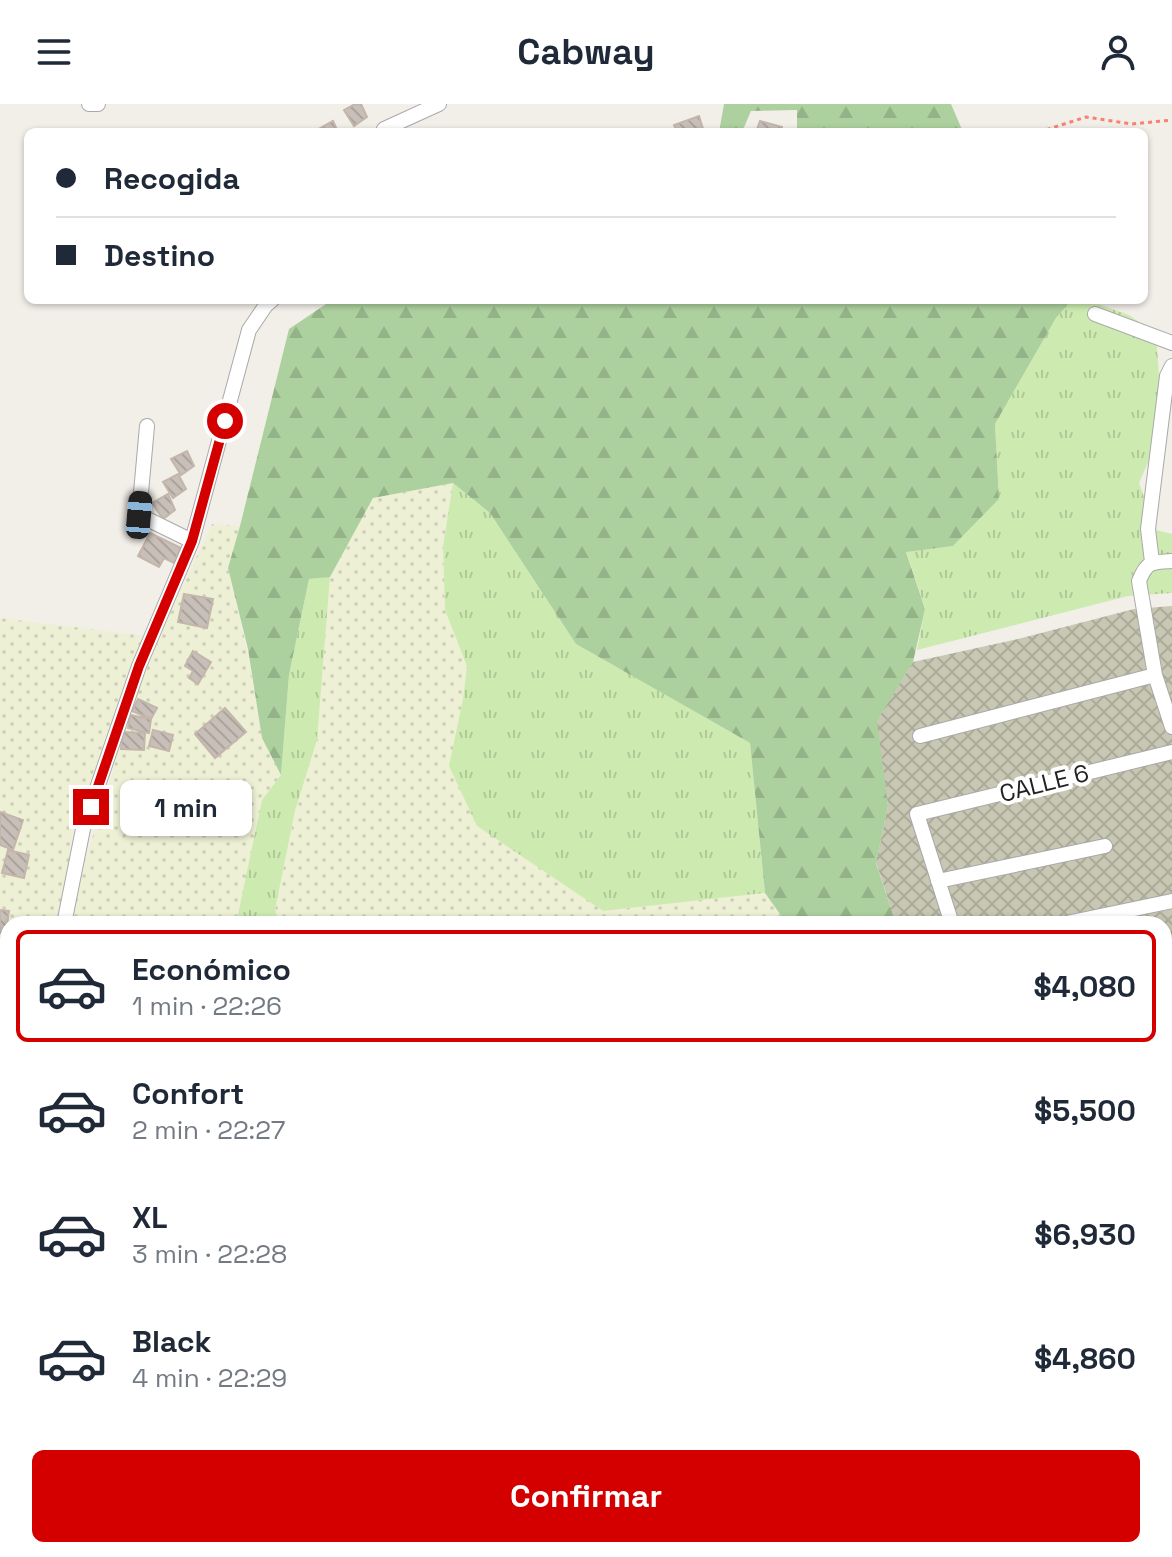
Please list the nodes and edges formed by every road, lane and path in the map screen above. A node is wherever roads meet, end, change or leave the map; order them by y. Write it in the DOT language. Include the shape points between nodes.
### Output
graph roads {
  1 [pos="439,104"];
  2 [pos="1172,120"];
  3 [pos="386,128"];
  4 [pos="1052,128"];
  5 [pos="267,304"];
  6 [pos="1095,314"];
  7 [pos="1172,343"];
  8 [pos="1172,366"];
  9 [pos="147,426"];
  10 [pos="192,541"];
  11 [pos="1172,561"];
  12 [pos="1152,562"];
  13 [pos="1155,675"];
  14 [pos="1172,727"];
  15 [pos="920,736"];
  16 [pos="1172,752"];
  17 [pos="1105,846"];
  18 [pos="938,881"];
  19 [pos="1172,901"];
  20 [pos="66,916"];
  21 [pos="949,916"];
  22 [pos="1100,916"];
  1 -- 3 [label="street"];
  2 -- 4 [label="path" via="1132,124 1086,117"];
  5 -- 10 [label="street" via="249,330"];
  6 -- 7 [label="street"];
  8 -- 12 [label="street" via="1148,529"];
  9 -- 10 [label="street" via="139,515"];
  10 -- 20 [label="street" via="139,666 93,799"];
  11 -- 12 [label="street"];
  12 -- 13 [label="street" via="1139,581"];
  13 -- 14 [label="street"];
  13 -- 15 [label="street"];
  16 -- 18 [label="street, CALLE 6" via="917,814"];
  17 -- 18 [label="street"];
  18 -- 21 [label="street"];
  19 -- 22 [label="street"];
}
